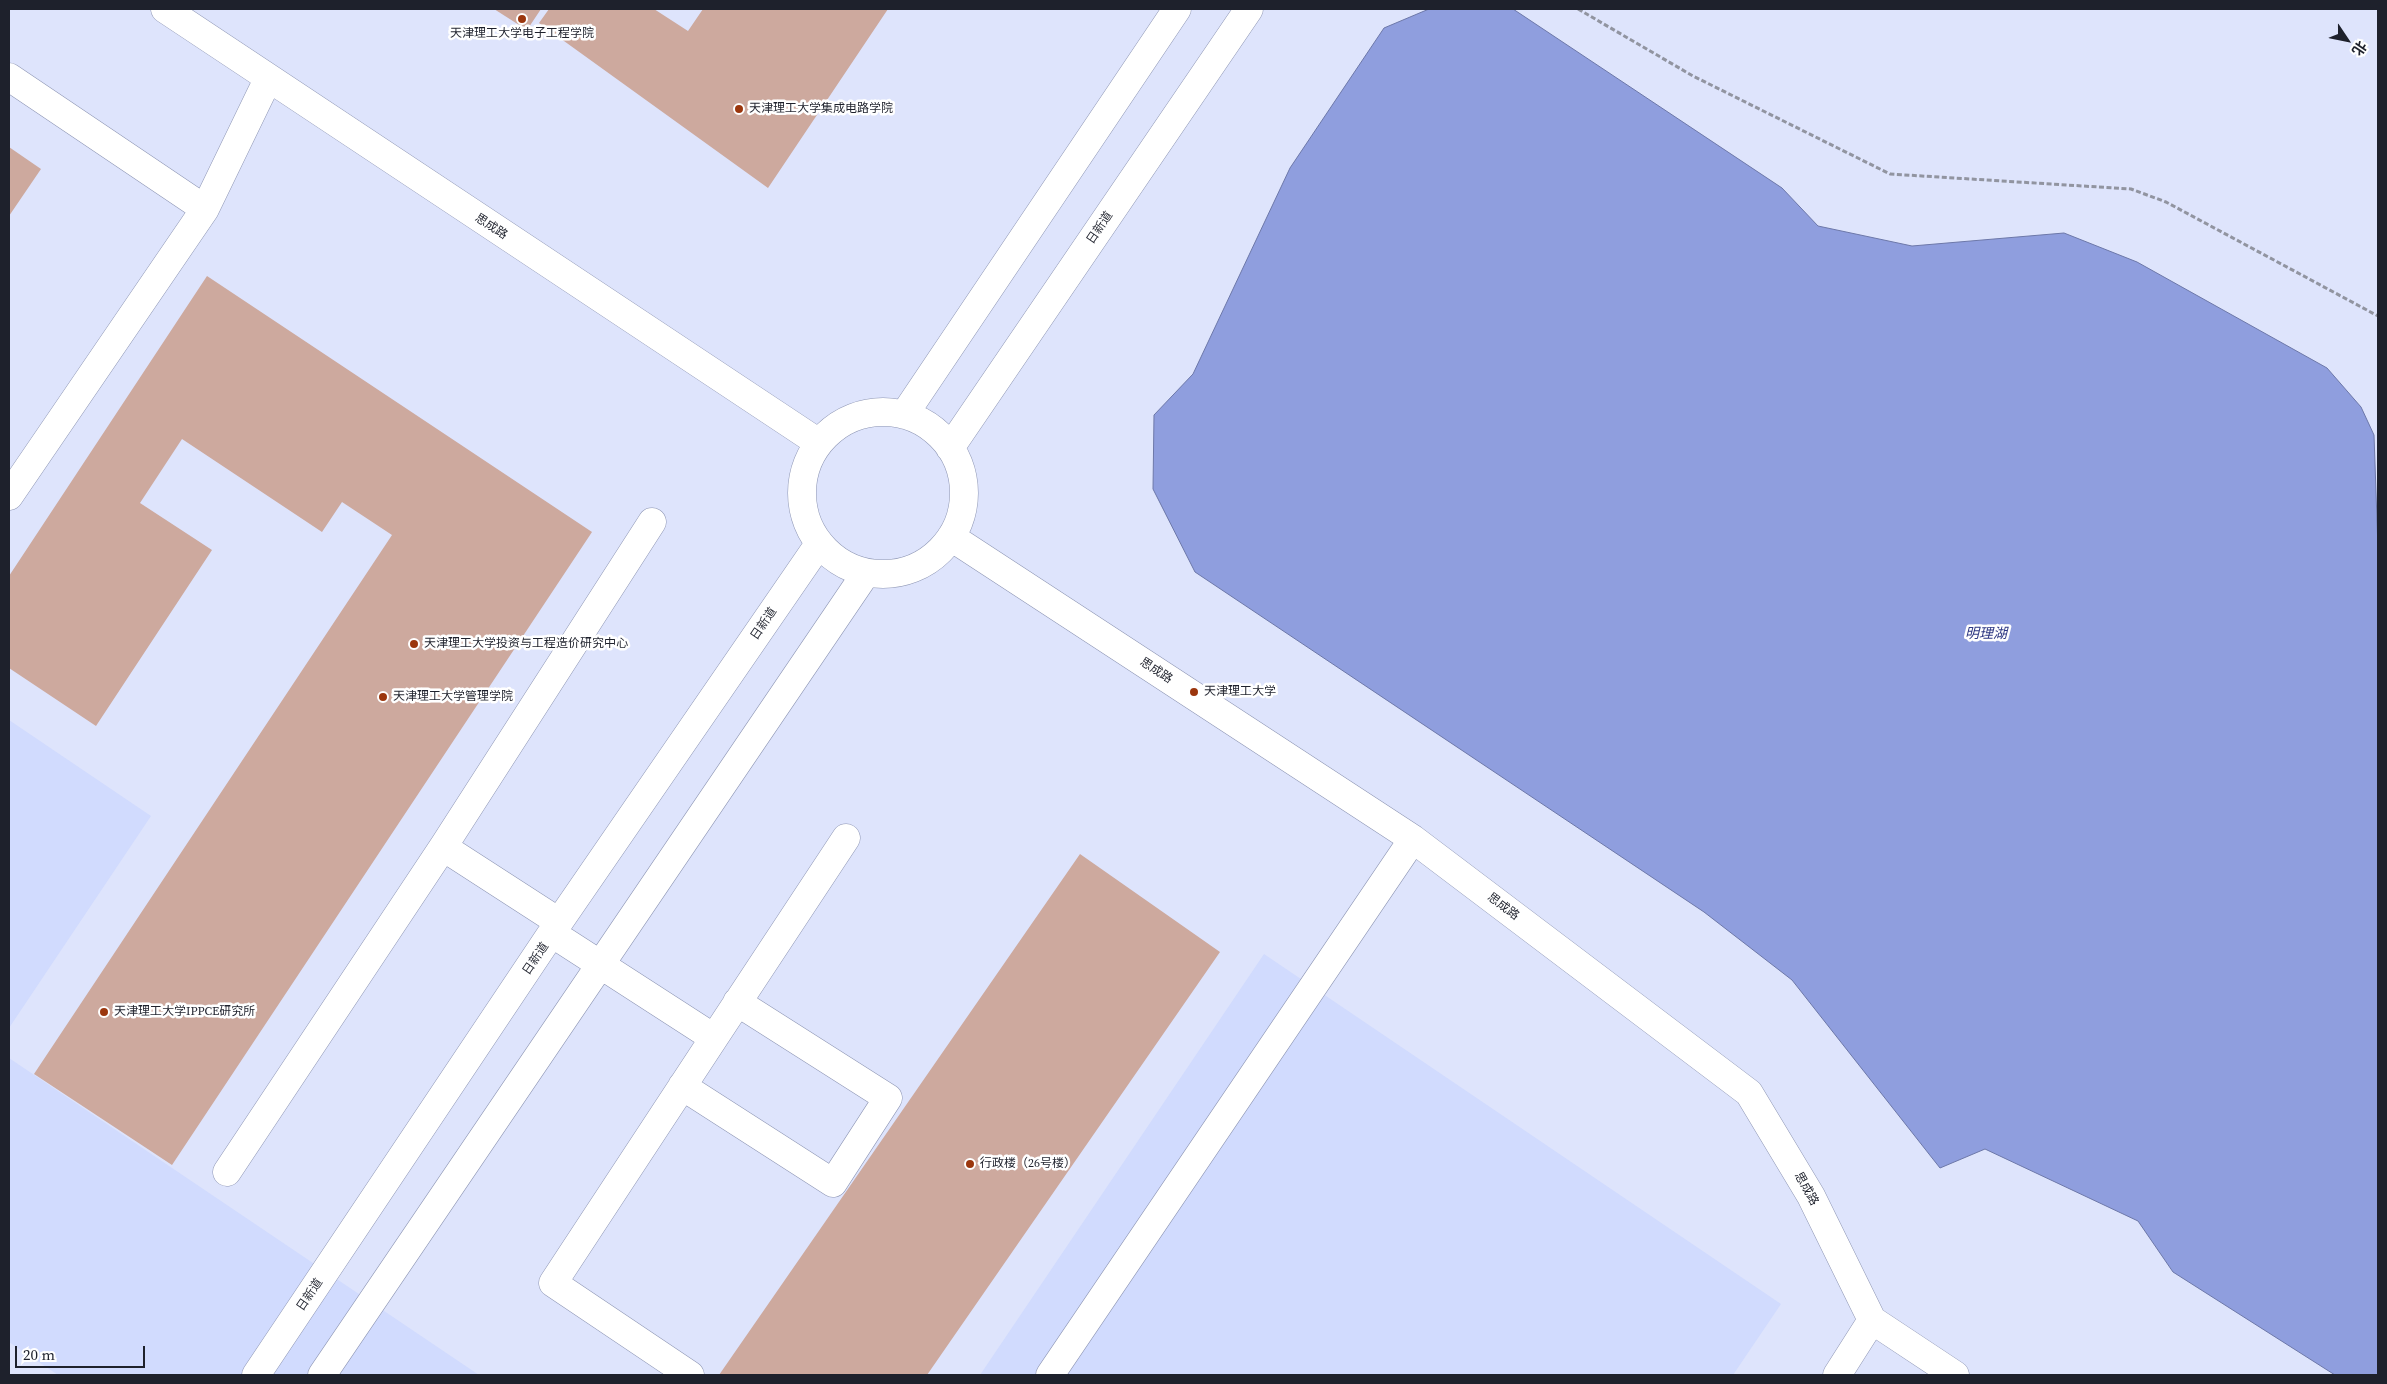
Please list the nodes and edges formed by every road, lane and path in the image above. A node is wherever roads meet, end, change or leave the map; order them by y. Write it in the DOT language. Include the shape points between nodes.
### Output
graph roads {
  1 [pos="165,9"];
  2 [pos="1177,9"];
  3 [pos="1249,9"];
  4 [pos="1578,9"];
  5 [pos="9,77"];
  6 [pos="268,80"];
  7 [pos="205,209"];
  8 [pos="2378,316"];
  9 [pos="904,415"];
  10 [pos="819,443"];
  11 [pos="950,448"];
  12 [pos="9,496"];
  13 [pos="652,522"];
  14 [pos="950,537"];
  15 [pos="819,544"];
  16 [pos="866,574"];
  17 [pos="846,838"];
  18 [pos="1413,839"];
  19 [pos="443,847"];
  20 [pos="556,928"];
  21 [pos="601,965"];
  22 [pos="737,1002"];
  23 [pos="714,1038"];
  24 [pos="682,1086"];
  25 [pos="227,1172"];
  26 [pos="1872,1320"];
  27 [pos="256,1375"];
  28 [pos="322,1375"];
  29 [pos="690,1375"];
  30 [pos="1050,1375"];
  31 [pos="1837,1375"];
  32 [pos="1955,1375"];
  1 -- 6 [label="street, 思成路"];
  2 -- 9 [label="street"];
  3 -- 11 [label="street, 日新道"];
  4 -- 8 [label="path" via="1693,76 1890,174 2131,189 2166,202"];
  5 -- 7 [label="street"];
  6 -- 7 [label="street"];
  6 -- 10 [label="street, 思成路"];
  7 -- 12 [label="street"];
  9 -- 10 [label="street" via="886,412 861,415 837,426"];
  9 -- 11 [label="street" via="934,429"];
  10 -- 15 [label="street" via="806,465 801,491 805,519"];
  11 -- 14 [label="street" via="962,471 964,497 958,524"];
  13 -- 19 [label="street"];
  14 -- 16 [label="street" via="943,548 921,566 894,574"];
  14 -- 18 [label="street, 思成路"];
  15 -- 16 [label="street" via="840,563"];
  15 -- 20 [label="street, 日新道"];
  16 -- 21 [label="street"];
  17 -- 22 [label="street"];
  18 -- 26 [label="street, 思成路" via="1749,1093 1810,1196"];
  18 -- 30 [label="street"];
  19 -- 20 [label="street"];
  19 -- 25 [label="street"];
  20 -- 21 [label="street"];
  20 -- 27 [label="street, 日新道"];
  21 -- 23 [label="street"];
  21 -- 28 [label="street"];
  22 -- 23 [label="street"];
  22 -- 24 [label="street" via="888,1098 833,1184"];
  23 -- 24 [label="street"];
  24 -- 29 [label="street" via="553,1283"];
  26 -- 31 [label="street"];
  26 -- 32 [label="street, 思成路"];
}
